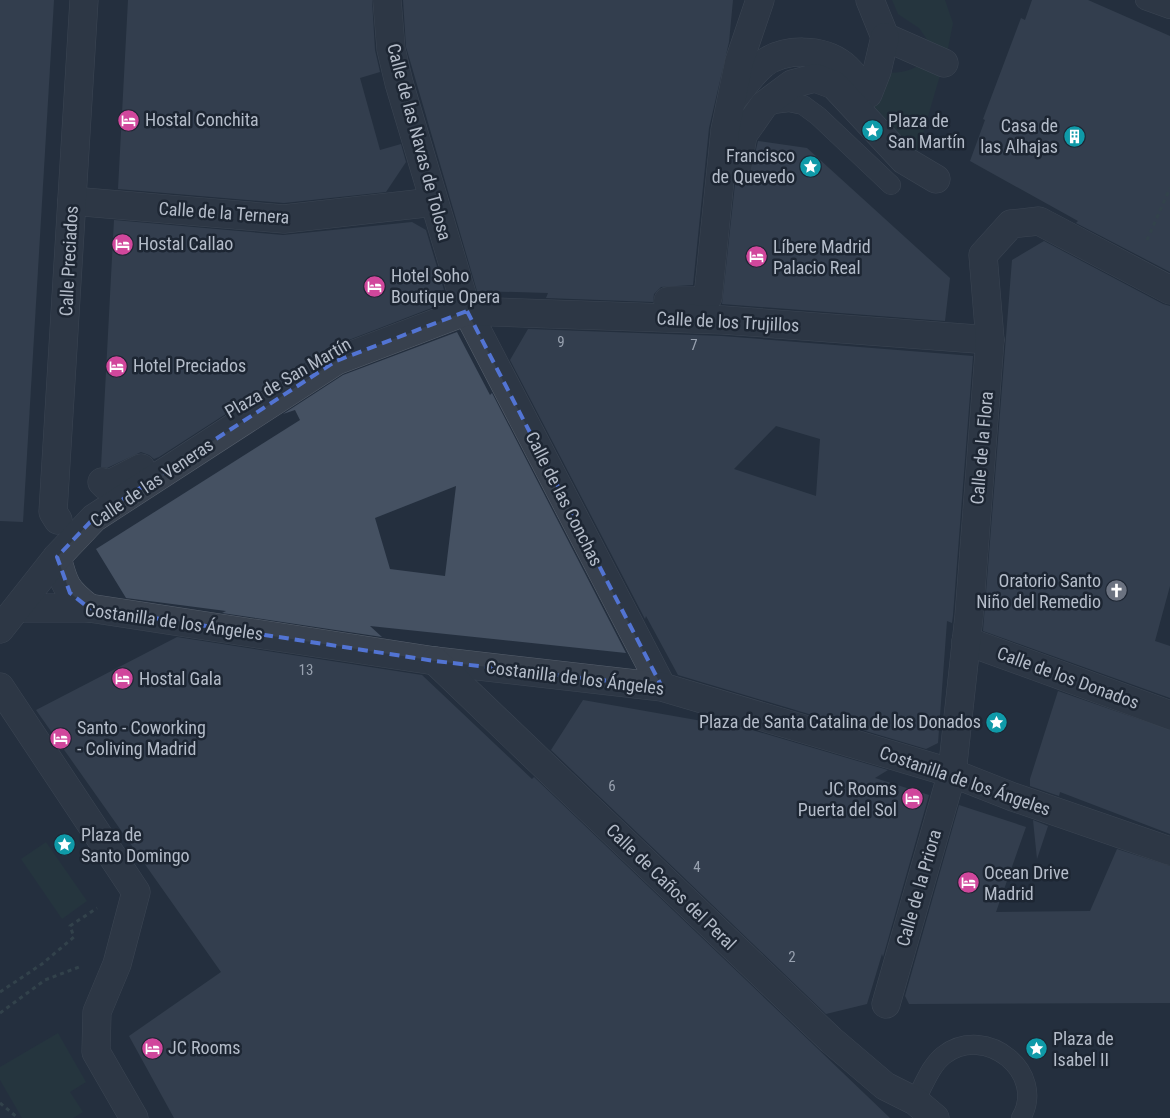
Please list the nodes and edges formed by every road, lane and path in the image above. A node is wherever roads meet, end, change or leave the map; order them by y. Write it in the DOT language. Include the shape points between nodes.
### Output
graph roads {
  1 [pos="84,0"];
  2 [pos="387,0"];
  3 [pos="760,0"];
  4 [pos="870,0"];
  5 [pos="1145,0"];
  6 [pos="1170,9"];
  7 [pos="885,37"];
  8 [pos="944,64"];
  9 [pos="731,101"];
  10 [pos="764,105"];
  11 [pos="936,179"];
  12 [pos="891,185"];
  13 [pos="1170,188"];
  14 [pos="72,201"];
  15 [pos="434,202"];
  16 [pos="1134,270"];
  17 [pos="1170,290"];
  18 [pos="464,304"];
  19 [pos="723,320"];
  20 [pos="990,340"];
  21 [pos="102,482"];
  22 [pos="58,520"];
  23 [pos="57,557"];
  24 [pos="89,608"];
  25 [pos="10,613"];
  26 [pos="0,629"];
  27 [pos="966,641"];
  28 [pos="435,661"];
  29 [pos="0,687"];
  30 [pos="662,687"];
  31 [pos="1170,715"];
  32 [pos="952,773"];
  33 [pos="1170,851"];
  34 [pos="104,903"];
  35 [pos="88,964"];
  36 [pos="0,992"];
  37 [pos="886,1004"];
  38 [pos="0,1013"];
  39 [pos="0,1103"];
  40 [pos="925,1109"];
  41 [pos="18,1118"];
  42 [pos="134,1118"];
  43 [pos="1021,1118"];
  1 -- 14 [label="street, Calle Preciados"];
  2 -- 15 [label="street, Calle de las Navas de Tolosa" via="391,49"];
  3 -- 9 [label="street, Plaza de San Martín" via="739,62"];
  4 -- 7 [label="street"];
  5 -- 6 [label="lane"];
  7 -- 8 [label="street"];
  7 -- 9 [label="street, Plaza de San Martín" via="868,94 842,64 815,53 797,52 766,62"];
  9 -- 18 [label="street, Plaza de San Martín" via="725,130 708,297 705,300"];
  10 -- 11 [label="street" via="792,84 814,78 826,81 849,99 904,160"];
  10 -- 12 [label="lane" via="789,102 803,105"];
  10 -- 19 [label="street" via="743,135 738,160"];
  13 -- 16 [label="path"];
  14 -- 15 [label="street, Calle de la Ternera" via="284,219"];
  14 -- 22 [label="street, Calle Preciados" via="53,512"];
  15 -- 18 [label="street, Calle de las Navas de Tolosa"];
  16 -- 17 [label="street"];
  16 -- 20 [label="street, Calle de la Flora" via="1038,221 1010,224 983,255"];
  18 -- 19 [label="street, Calle de los Trujillos"];
  18 -- 21 [label="street, Plaza de San Martín" via="343,343 276,381 115,483 106,486"];
  18 -- 23 [label="street, Calle de las Veneras" via="336,361 94,518"];
  18 -- 30 [label="street, Calle de las Conchas"];
  19 -- 20 [label="street, Calle de los Trujillos"];
  20 -- 27 [label="street, Calle de la Flora"];
  23 -- 24 [label="street" via="70,593"];
  23 -- 25 [label="street, Calle de las Veneras"];
  24 -- 25 [label="street, Costanilla de los Ángeles"];
  24 -- 28 [label="street, Costanilla de los Ángeles"];
  25 -- 26 [label="street"];
  27 -- 31 [label="street, Calle de los Donados"];
  27 -- 32 [label="street"];
  28 -- 30 [label="street, Costanilla de los Ángeles"];
  28 -- 40 [label="street, Calle de Caños del Peral" via="831,1040 885,1086"];
  29 -- 42 [label="street" via="136,892 117,964 97,1012 96,1052"];
  30 -- 32 [label="street, Costanilla de los Ángeles"];
  32 -- 33 [label="street, Costanilla de los Ángeles"];
  32 -- 37 [label="street, Calle de la Priora"];
  34 -- 36 [label="path" via="70,926 74,937 42,964"];
  35 -- 38 [label="path" via="45,980"];
  39 -- 41 [label="path"];
  40 -- 43 [label="lane" via="936,1064 945,1054 957,1048 985,1046 1000,1050 1014,1062 1023,1077 1027,1094 1026,1110"];
}
